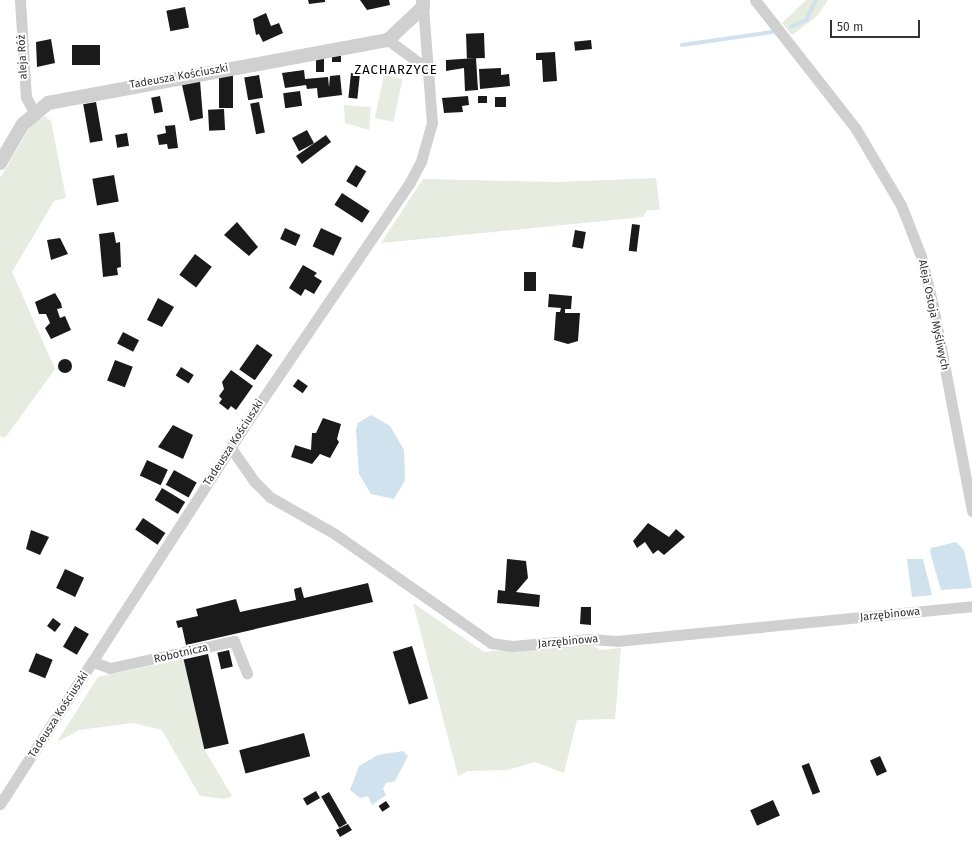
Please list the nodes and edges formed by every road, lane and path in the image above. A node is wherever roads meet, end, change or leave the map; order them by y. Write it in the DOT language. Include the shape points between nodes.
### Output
graph roads {
  1 [pos="20,0"];
  2 [pos="755,0"];
  3 [pos="423,3"];
  4 [pos="388,40"];
  5 [pos="429,70"];
  6 [pos="34,112"];
  7 [pos="0,163"];
  8 [pos="230,448"];
  9 [pos="972,510"];
  10 [pos="972,606"];
  11 [pos="94,662"];
  12 [pos="247,674"];
  13 [pos="0,804"];
  1 -- 6 [label="street, aleja Róż" via="26,97"];
  2 -- 9 [label="street, Aleja Ostoja Myśliwych" via="856,129 901,205 921,256 933,306"];
  3 -- 4 [label="street, Tadeusza Kościuszki"];
  3 -- 5 [label="street, Tadeusza Kościuszki"];
  4 -- 5 [label="street"];
  4 -- 6 [label="street, Tadeusza Kościuszki" via="62,98"];
  5 -- 8 [label="street, Tadeusza Kościuszki" via="432,123 424,154 410,182"];
  6 -- 7 [label="street, Tadeusza Kościuszki"];
  8 -- 10 [label="street, Jarzębinowa" via="254,481 270,496 335,534 491,643 512,646 590,639 617,641"];
  8 -- 11 [label="street, Tadeusza Kościuszki"];
  11 -- 12 [label="street, Robotnicza" via="110,668 234,641"];
  11 -- 13 [label="street, Tadeusza Kościuszki"];
}
